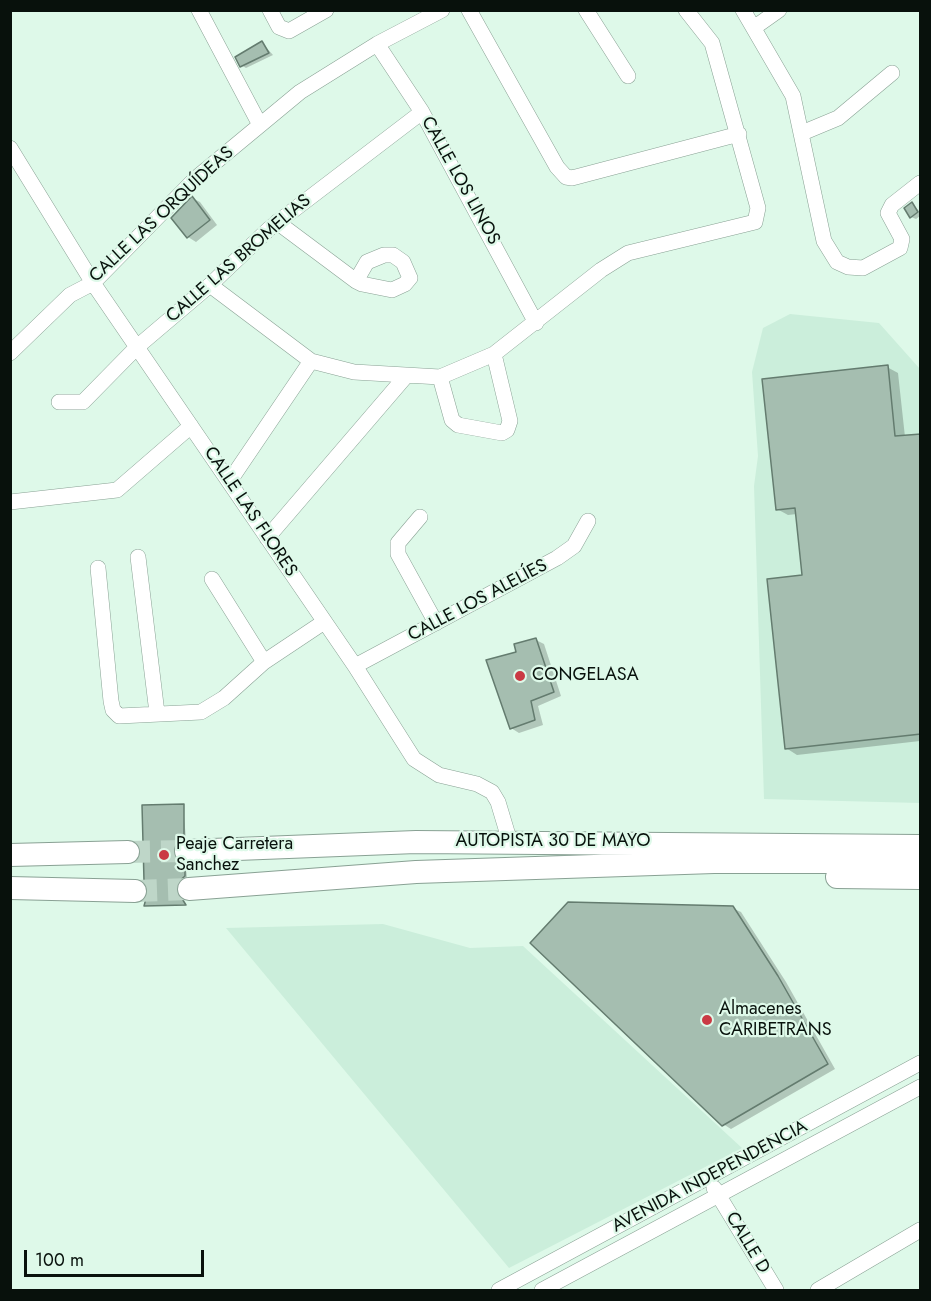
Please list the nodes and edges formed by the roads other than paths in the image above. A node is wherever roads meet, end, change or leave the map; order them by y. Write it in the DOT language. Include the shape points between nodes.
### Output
graph roads {
  1 [pos="199,10"];
  2 [pos="270,10"];
  3 [pos="326,10"];
  4 [pos="442,10"];
  5 [pos="469,10"];
  6 [pos="585,10"];
  7 [pos="686,10"];
  8 [pos="743,10"];
  9 [pos="779,10"];
  10 [pos="754,27"];
  11 [pos="377,44"];
  12 [pos="892,73"];
  13 [pos="628,76"];
  14 [pos="422,112"];
  15 [pos="260,125"];
  16 [pos="802,133"];
  17 [pos="739,134"];
  18 [pos="10,148"];
  19 [pos="921,183"];
  20 [pos="277,222"];
  21 [pos="356,281"];
  22 [pos="93,283"];
  23 [pos="210,285"];
  24 [pos="536,323"];
  25 [pos="137,347"];
  26 [pos="10,352"];
  27 [pos="494,354"];
  28 [pos="311,361"];
  29 [pos="406,376"];
  30 [pos="440,377"];
  31 [pos="59,402"];
  32 [pos="191,426"];
  33 [pos="229,482"];
  34 [pos="10,502"];
  35 [pos="420,517"];
  36 [pos="588,521"];
  37 [pos="267,538"];
  38 [pos="138,557"];
  39 [pos="98,568"];
  40 [pos="212,579"];
  41 [pos="324,622"];
  42 [pos="436,623"];
  43 [pos="264,662"];
  44 [pos="355,666"];
  45 [pos="157,713"];
  46 [pos="921,833"];
  47 [pos="416,842"];
  48 [pos="510,842"];
  49 [pos="700,843"];
  50 [pos="921,846"];
  51 [pos="186,851"];
  52 [pos="128,852"];
  53 [pos="831,854"];
  54 [pos="10,855"];
  55 [pos="714,861"];
  56 [pos="921,862"];
  57 [pos="416,872"];
  58 [pos="921,878"];
  59 [pos="10,888"];
  60 [pos="189,889"];
  61 [pos="135,891"];
  62 [pos="921,1063"];
  63 [pos="921,1087"];
  64 [pos="709,1179"];
  65 [pos="718,1196"];
  66 [pos="921,1230"];
  67 [pos="499,1290"];
  68 [pos="542,1290"];
  69 [pos="776,1290"];
  70 [pos="818,1290"];
  1 -- 15 [label="street"];
  2 -- 3 [label="street" via="279,27 294,30"];
  4 -- 11 [label="street, CALLE LAS ORQUÍDEAS"];
  5 -- 17 [label="street" via="566,177"];
  6 -- 13 [label="street"];
  7 -- 17 [label="street" via="712,43"];
  8 -- 10 [label="street"];
  9 -- 10 [label="street"];
  10 -- 16 [label="street" via="793,96"];
  11 -- 14 [label="street, CALLE LOS LINOS"];
  11 -- 15 [label="street, CALLE LAS ORQUÍDEAS" via="300,92"];
  12 -- 16 [label="street" via="838,118"];
  14 -- 20 [label="street, CALLE LAS BROMELIAS"];
  14 -- 24 [label="street, CALLE LOS LINOS"];
  15 -- 22 [label="street, CALLE LAS ORQUÍDEAS" via="195,179"];
  16 -- 19 [label="street" via="824,241 837,262 848,267 863,268 900,248 902,239 888,213 892,205"];
  17 -- 24 [label="street" via="758,207 755,222 628,253"];
  18 -- 22 [label="street, CALLE LAS FLORES"];
  20 -- 21 [label="street"];
  20 -- 23 [label="street, CALLE LAS BROMELIAS"];
  22 -- 25 [label="street, CALLE LAS FLORES"];
  22 -- 26 [label="street, CALLE LAS ORQUÍDEAS" via="70,295"];
  23 -- 25 [label="street, CALLE LAS BROMELIAS"];
  23 -- 28 [label="street"];
  24 -- 27 [label="street"];
  25 -- 31 [label="street, CALLE LAS BROMELIAS" via="83,402"];
  25 -- 32 [label="street, CALLE LAS FLORES"];
  27 -- 30 [label="street"];
  27 -- 30 [label="street" via="510,422 502,433 464,429 452,420"];
  28 -- 29 [label="street" via="354,372"];
  28 -- 33 [label="street"];
  29 -- 30 [label="street"];
  29 -- 37 [label="street"];
  32 -- 33 [label="street, CALLE LAS FLORES"];
  32 -- 34 [label="street" via="117,490"];
  33 -- 37 [label="street, CALLE LAS FLORES"];
  35 -- 42 [label="street" via="398,543 398,554"];
  36 -- 42 [label="street, CALLE LOS ALELÍES" via="574,546 557,558"];
  37 -- 41 [label="street, CALLE LAS FLORES"];
  38 -- 45 [label="street"];
  39 -- 45 [label="street" via="113,710 119,716"];
  40 -- 43 [label="street"];
  41 -- 43 [label="street"];
  41 -- 44 [label="street, CALLE LAS FLORES"];
  42 -- 44 [label="street, CALLE LOS ALELÍES"];
  43 -- 45 [label="street" via="207,710"];
  44 -- 48 [label="street, CALLE LAS FLORES" via="414,759 439,775 469,781 492,792"];
  46 -- 49 [label="highway" via="774,834"];
  47 -- 48 [label="highway, AUTOPISTA 30 DE MAYO"];
  47 -- 51 [label="highway, AUTOPISTA 30 DE MAYO"];
  47 -- 57 [label="highway"];
  48 -- 49 [label="highway, AUTOPISTA 30 DE MAYO"];
  49 -- 53 [label="highway, AUTOPISTA 30 DE MAYO"];
  50 -- 53 [label="highway, AUTOPISTA 30 DE MAYO"];
  52 -- 54 [label="highway"];
  53 -- 55 [label="highway, AUTOPISTA 30 DE MAYO"];
  53 -- 56 [label="highway, AUTOPISTA 30 DE MAYO"];
  55 -- 57 [label="highway, AUTOPISTA 30 DE MAYO"];
  55 -- 58 [label="highway" via="818,877"];
  57 -- 60 [label="highway, AUTOPISTA 30 DE MAYO"];
  59 -- 61 [label="highway"];
  62 -- 64 [label="street, AVENIDA INDEPENDENCIA"];
  63 -- 65 [label="street, AVENIDA INDEPENDENCIA"];
  64 -- 65 [label="street, CALLE D"];
  64 -- 67 [label="street, AVENIDA INDEPENDENCIA"];
  65 -- 68 [label="street, AVENIDA INDEPENDENCIA"];
  65 -- 69 [label="street, CALLE D"];
  66 -- 70 [label="street"];
}
